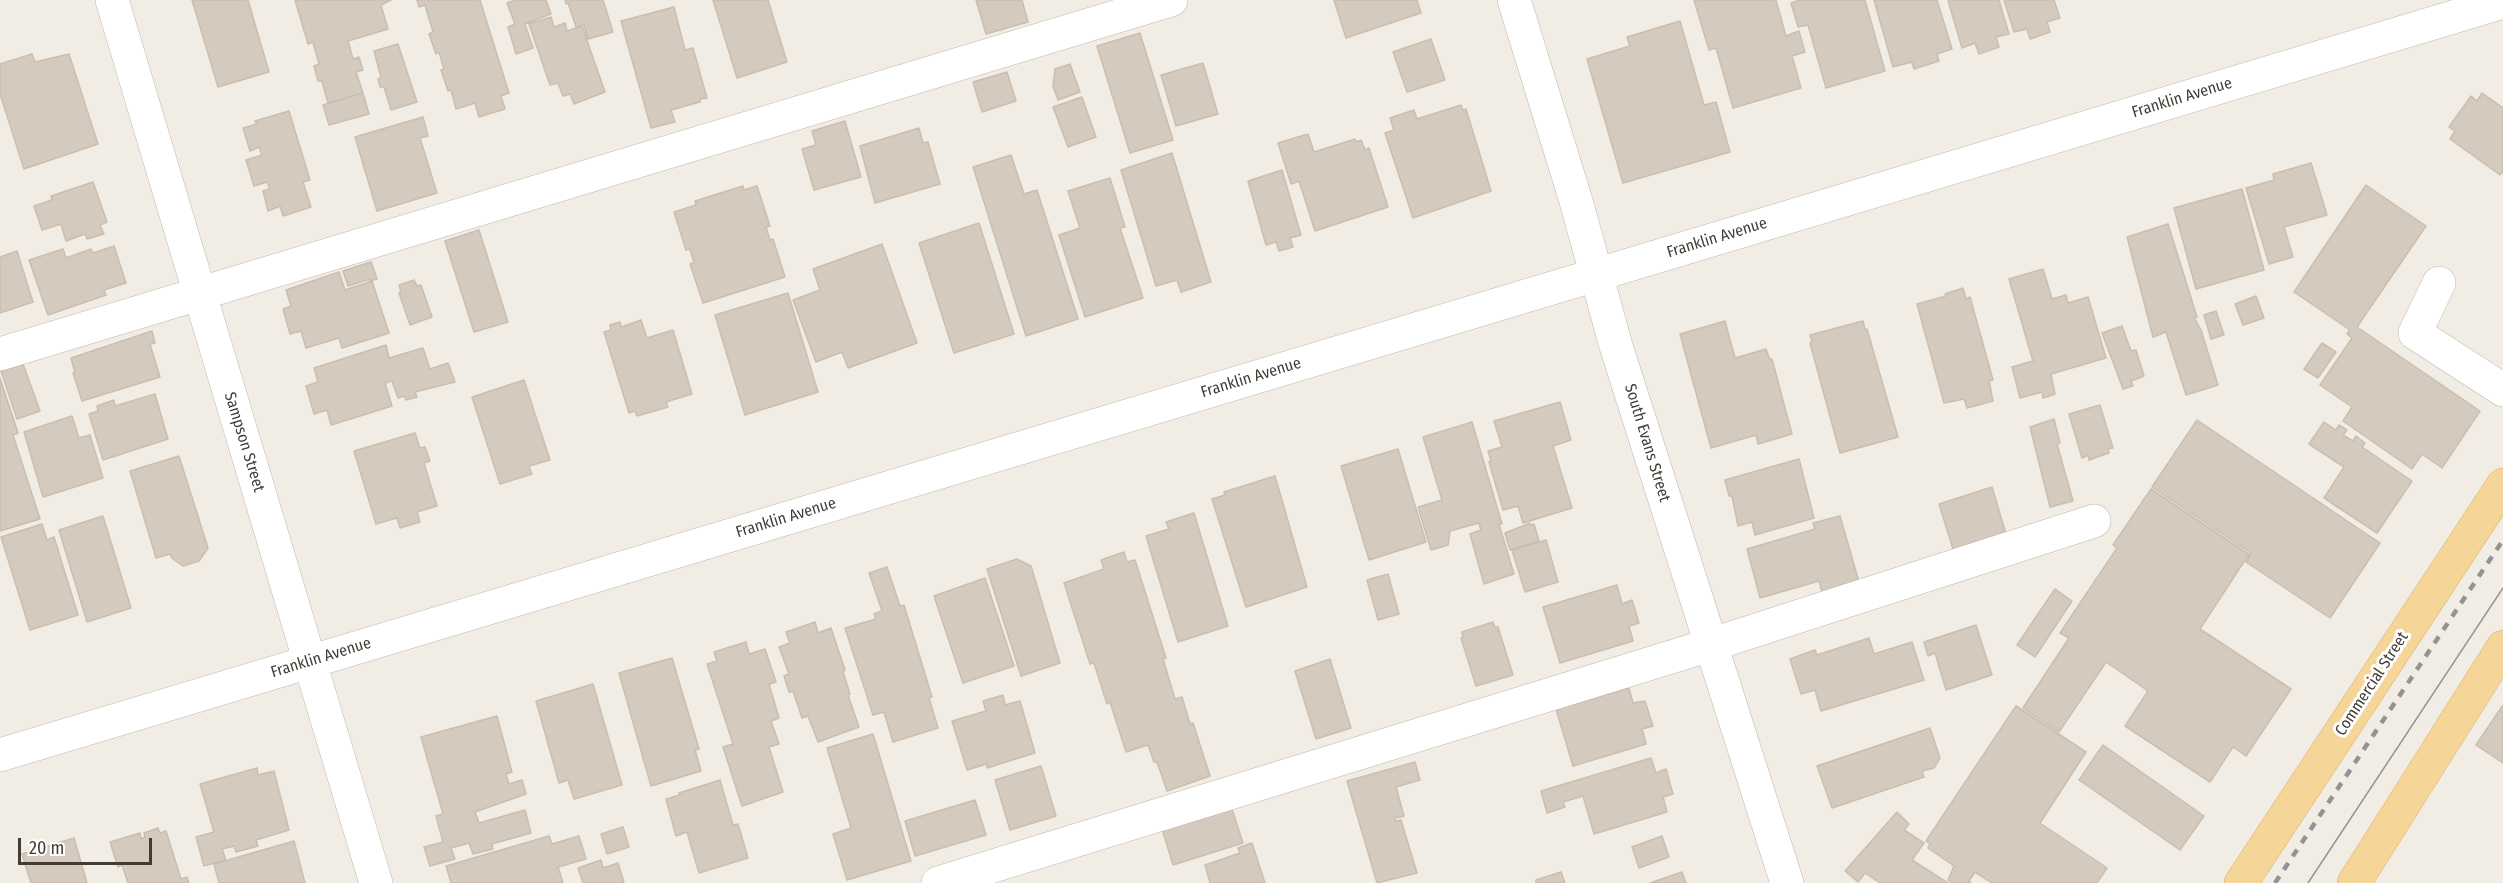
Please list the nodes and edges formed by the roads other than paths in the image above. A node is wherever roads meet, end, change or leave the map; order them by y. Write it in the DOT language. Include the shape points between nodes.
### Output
graph roads {
  1 [pos="112,0"];
  2 [pos="1171,0"];
  3 [pos="1514,0"];
  4 [pos="2503,2"];
  5 [pos="1595,275"];
  6 [pos="2439,283"];
  7 [pos="200,292"];
  8 [pos="0,354"];
  9 [pos="2503,390"];
  10 [pos="2503,485"];
  11 [pos="2094,521"];
  12 [pos="1710,645"];
  13 [pos="2503,647"];
  14 [pos="310,661"];
  15 [pos="0,754"];
  16 [pos="376,883"];
  17 [pos="938,883"];
  18 [pos="1786,883"];
  19 [pos="2241,883"];
  20 [pos="2354,883"];
  1 -- 7 [label="street, Sampson Street"];
  2 -- 7 [label="street"];
  3 -- 5 [label="street, South Evans Street"];
  4 -- 5 [label="street, Franklin Avenue"];
  5 -- 12 [label="street, South Evans Street"];
  5 -- 14 [label="street, Franklin Avenue"];
  6 -- 9 [label="street" via="2415,333"];
  7 -- 8 [label="street"];
  7 -- 14 [label="street, Sampson Street"];
  10 -- 19 [label="main road, Commercial Street"];
  11 -- 12 [label="street"];
  12 -- 17 [label="street"];
  12 -- 18 [label="street, South Evans Street"];
  13 -- 20 [label="main road"];
  14 -- 15 [label="street, Franklin Avenue"];
  14 -- 16 [label="street, Sampson Street"];
}
